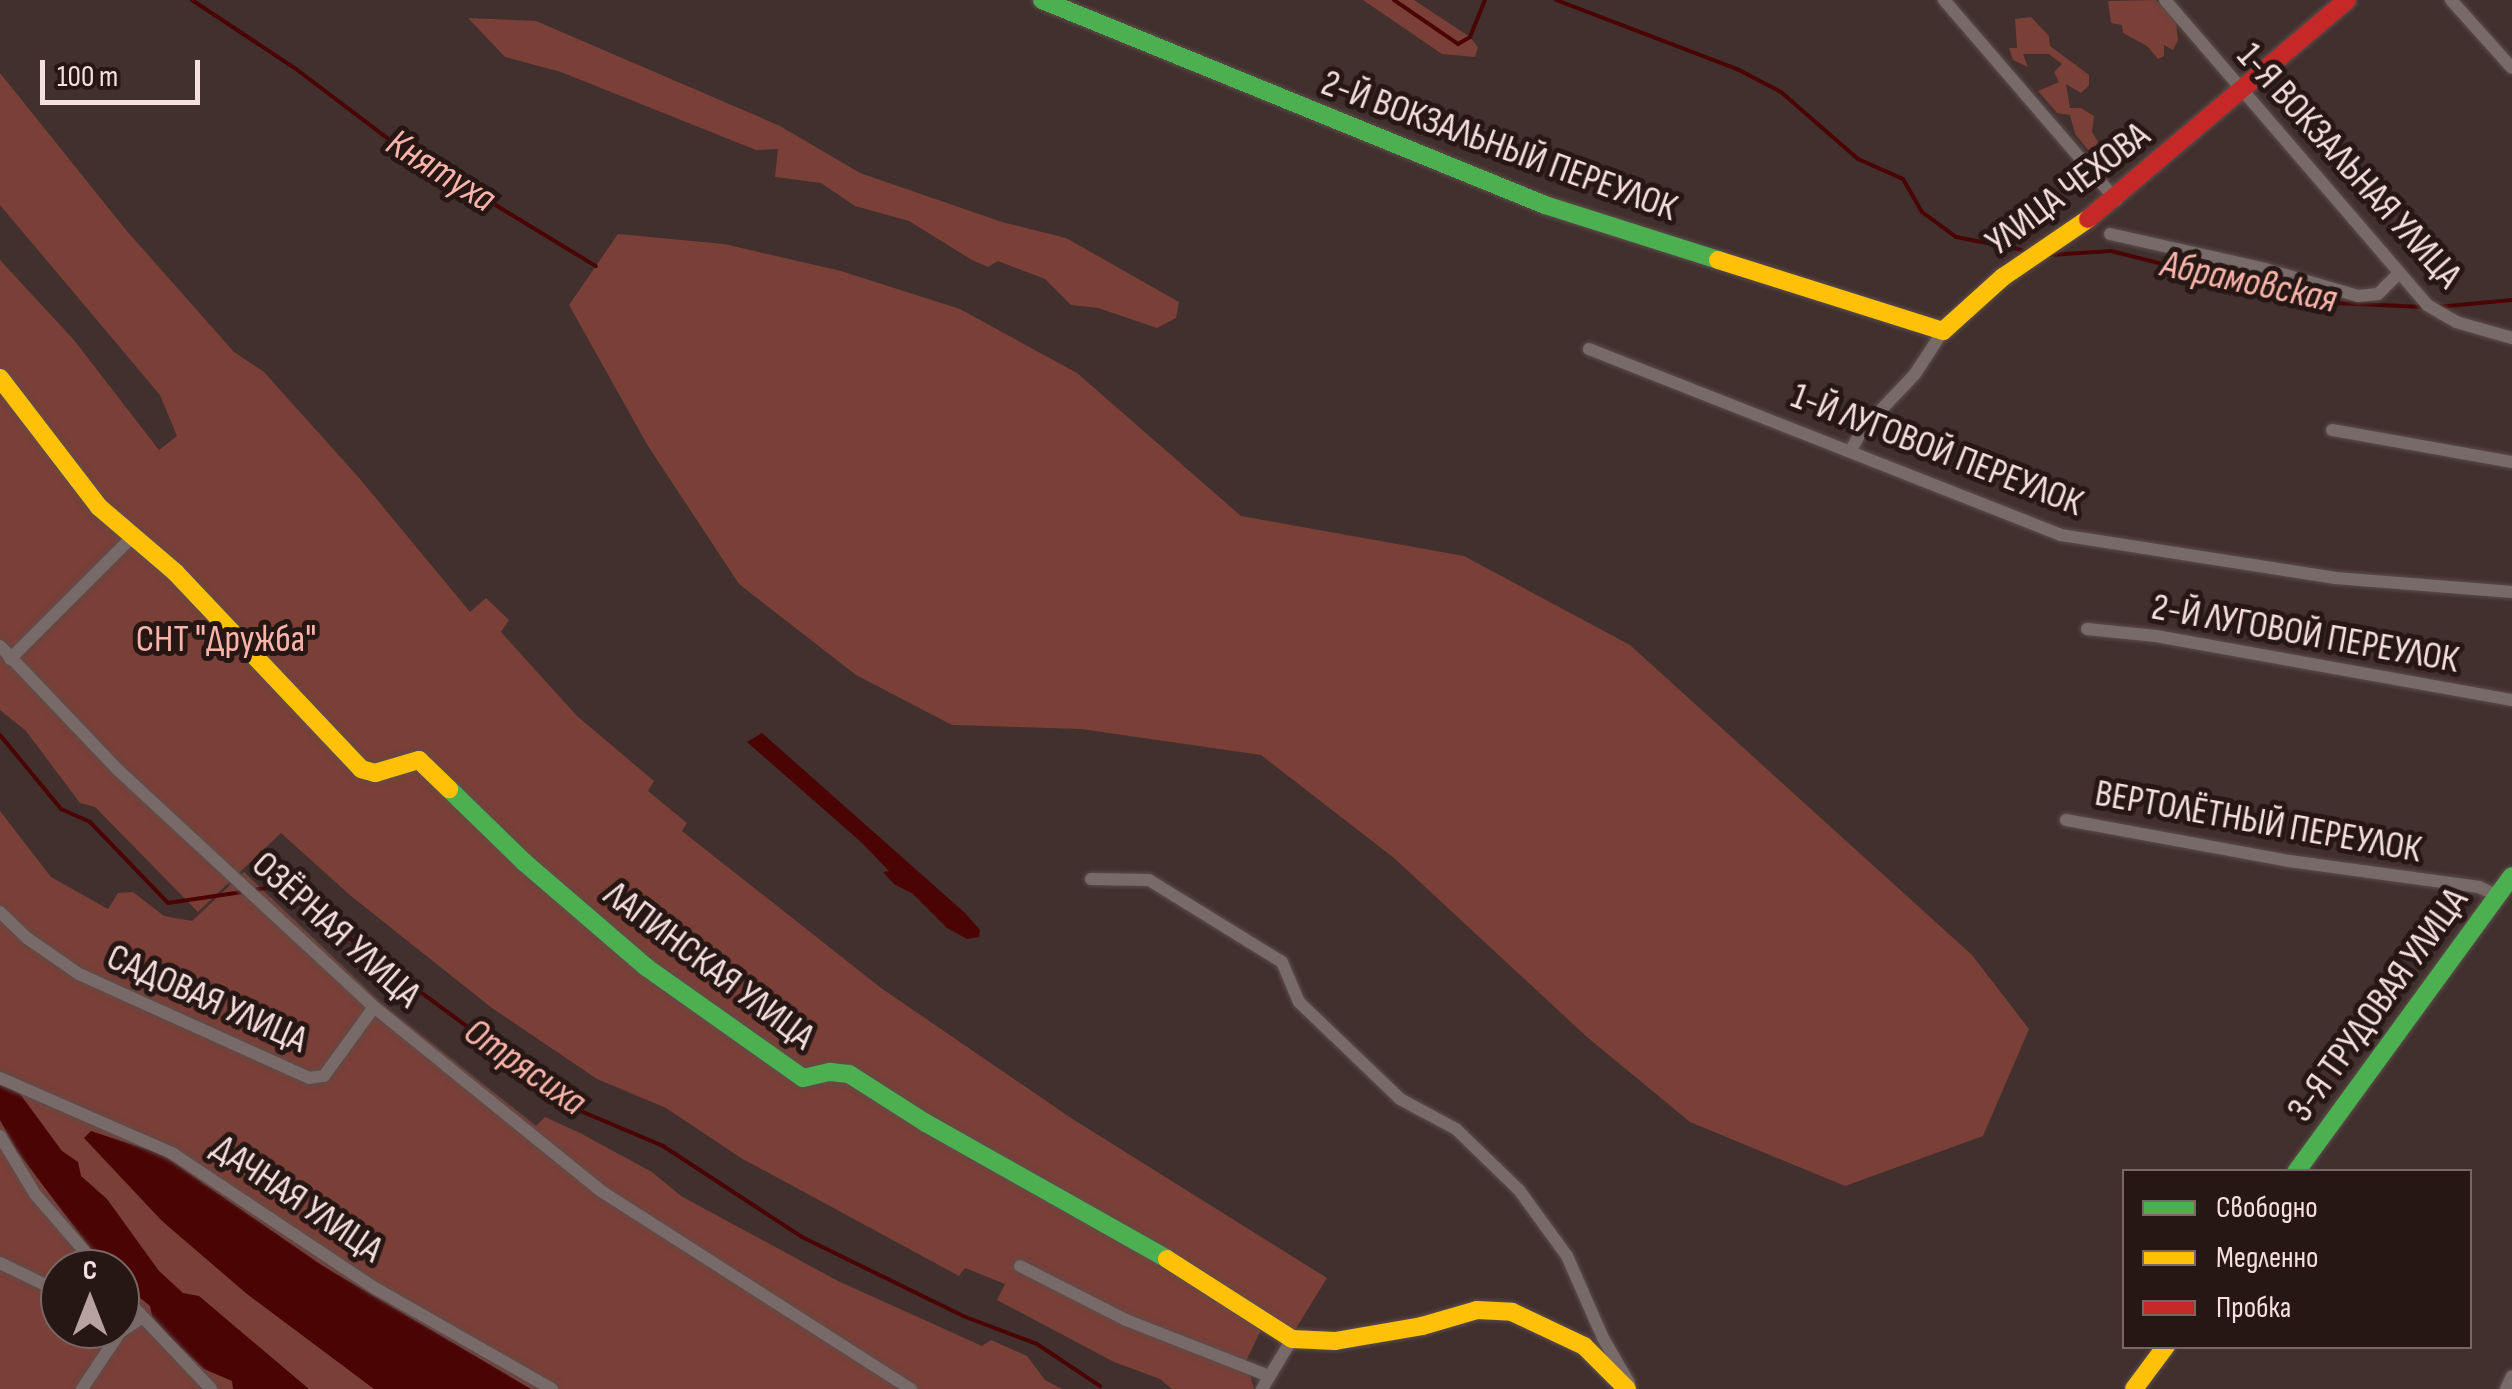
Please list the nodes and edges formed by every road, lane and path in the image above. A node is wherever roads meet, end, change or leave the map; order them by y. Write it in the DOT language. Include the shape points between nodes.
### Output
graph roads {
  1 [pos="1042,0"];
  2 [pos="1944,0"];
  3 [pos="2165,0"];
  4 [pos="2347,0"];
  5 [pos="2451,0"];
  6 [pos="2512,68"];
  7 [pos="2242,93"];
  8 [pos="2116,200"];
  9 [pos="2110,234"];
  10 [pos="2398,274"];
  11 [pos="1943,331"];
  12 [pos="2512,338"];
  13 [pos="1589,349"];
  14 [pos="0,378"];
  15 [pos="2332,430"];
  16 [pos="1851,450"];
  17 [pos="2512,462"];
  18 [pos="132,536"];
  19 [pos="2512,592"];
  20 [pos="2086,629"];
  21 [pos="0,646"];
  22 [pos="10,659"];
  23 [pos="2512,700"];
  24 [pos="2066,820"];
  25 [pos="2512,876"];
  26 [pos="1091,879"];
  27 [pos="2498,896"];
  28 [pos="0,912"];
  29 [pos="374,1007"];
  30 [pos="0,1078"];
  31 [pos="0,1136"];
  32 [pos="2298,1169"];
  33 [pos="82,1249"];
  34 [pos="0,1263"];
  35 [pos="1020,1266"];
  36 [pos="40,1282"];
  37 [pos="140,1330"];
  38 [pos="1292,1339"];
  39 [pos="110,1349"];
  40 [pos="2164,1349"];
  41 [pos="1270,1376"];
  42 [pos="2512,1376"];
  43 [pos="82,1389"];
  44 [pos="211,1389"];
  45 [pos="552,1389"];
  46 [pos="911,1389"];
  47 [pos="1262,1389"];
  48 [pos="1631,1389"];
  49 [pos="2134,1389"];
  50 [pos="2506,1389"];
  1 -- 11 [label="street, 2-Й ВОКЗАЛЬНЫЙ ПЕРЕУЛОК" via="1526,199"];
  2 -- 8 [label="street"];
  3 -- 7 [label="street, 1-Я ВОКЗАЛЬНАЯ УЛИЦА"];
  4 -- 7 [label="street, УЛИЦА ЧЕХОВА"];
  5 -- 6 [label="street"];
  7 -- 8 [label="street, УЛИЦА ЧЕХОВА"];
  7 -- 10 [label="street, 1-Я ВОКЗАЛЬНАЯ УЛИЦА"];
  8 -- 11 [label="street, УЛИЦА ЧЕХОВА" via="2003,277"];
  9 -- 10 [label="street" via="2358,296 2378,294"];
  10 -- 12 [label="street, 1-Я ВОКЗАЛЬНАЯ УЛИЦА" via="2444,317"];
  11 -- 16 [label="street, УЛИЦА ЧЕХОВА"];
  13 -- 16 [label="street, 1-Й ЛУГОВОЙ ПЕРЕУЛОК"];
  14 -- 18 [label="street, ЛАПИНСКАЯ УЛИЦА" via="99,506"];
  15 -- 17 [label="street"];
  16 -- 19 [label="street, 1-Й ЛУГОВОЙ ПЕРЕУЛОК" via="2034,526 2090,541 2335,578"];
  18 -- 22 [label="street"];
  18 -- 38 [label="street, ЛАПИНСКАЯ УЛИЦА" via="175,572 362,769 375,773 419,760 582,914 705,1012 802,1078 849,1074"];
  20 -- 23 [label="street, 2-Й ЛУГОВОЙ ПЕРЕУЛОК"];
  21 -- 22 [label="street, ОЗЁРНАЯ УЛИЦА"];
  22 -- 29 [label="street, ОЗЁРНАЯ УЛИЦА" via="118,770"];
  24 -- 27 [label="street, ВЕРТОЛЁТНЫЙ ПЕРЕУЛОК" via="2288,862 2479,887"];
  25 -- 27 [label="street, 3-Я ТРУДОВАЯ УЛИЦА"];
  26 -- 48 [label="street" via="1149,880 1282,962 1299,1002 1400,1100 1456,1129 1519,1190 1567,1256"];
  27 -- 32 [label="street, 3-Я ТРУДОВАЯ УЛИЦА"];
  28 -- 29 [label="street, САДОВАЯ УЛИЦА" via="79,974 309,1078 324,1076"];
  29 -- 46 [label="street, ОЗЁРНАЯ УЛИЦА" via="601,1190"];
  30 -- 45 [label="street, ДАЧНАЯ УЛИЦА" via="172,1153 373,1287"];
  31 -- 33 [label="street" via="34,1194"];
  34 -- 36 [label="street"];
  35 -- 41 [label="street" via="1138,1326"];
  37 -- 44 [label="street"];
  38 -- 41 [label="street"];
  38 -- 48 [label="street" via="1335,1341 1477,1310 1512,1312 1584,1346"];
  39 -- 43 [label="street"];
  40 -- 49 [label="street"];
  41 -- 47 [label="street"];
  42 -- 50 [label="street"];
}
